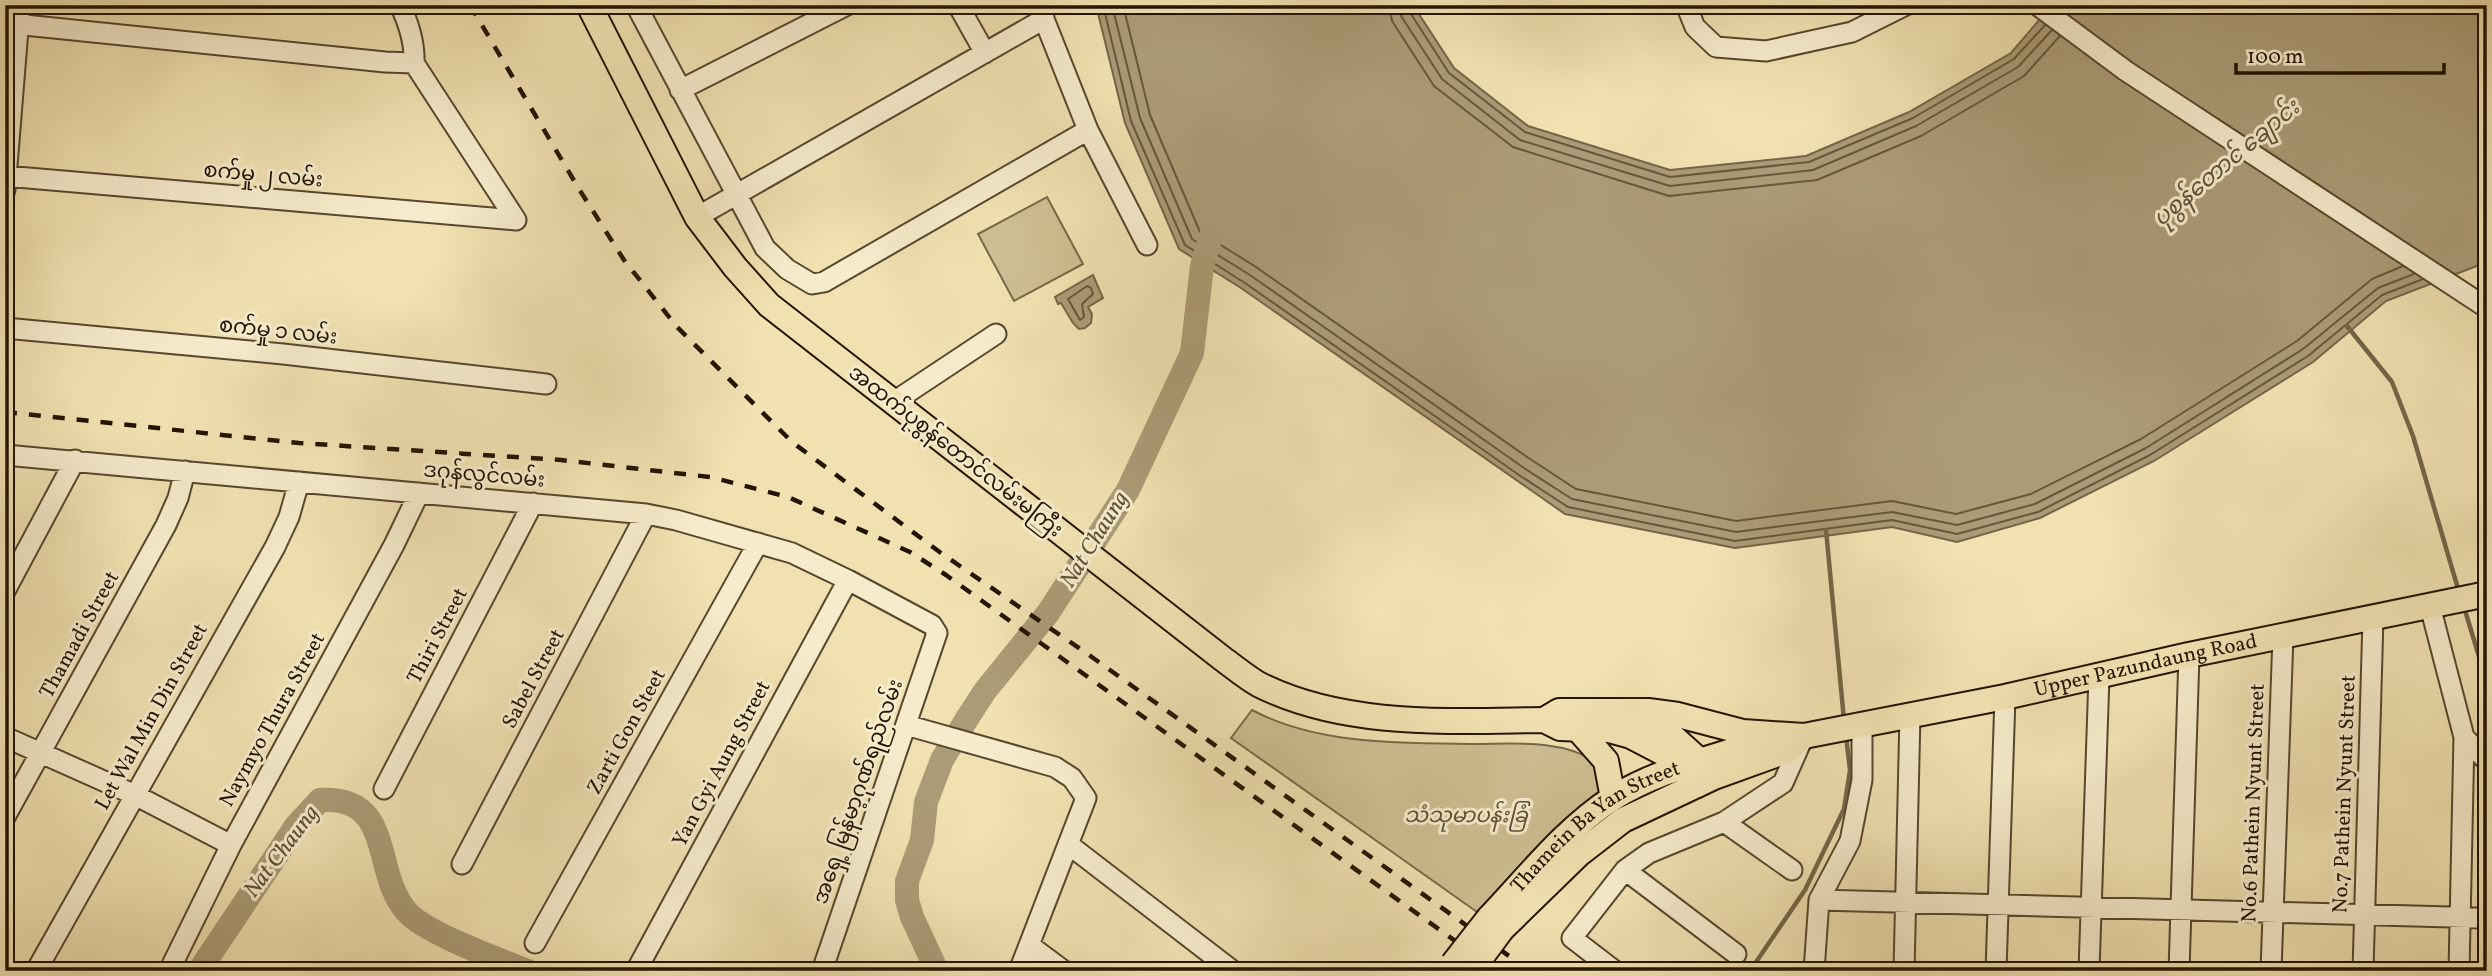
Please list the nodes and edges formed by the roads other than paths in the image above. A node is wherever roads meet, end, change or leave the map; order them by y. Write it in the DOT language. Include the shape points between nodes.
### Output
graph roads {
  1 [pos="400,5"];
  2 [pos="589,5"];
  3 [pos="636,5"];
  4 [pos="847,5"];
  5 [pos="958,5"];
  6 [pos="1686,5"];
  7 [pos="1906,5"];
  8 [pos="2037,5"];
  9 [pos="1044,12"];
  10 [pos="15,18"];
  11 [pos="985,53"];
  12 [pos="414,63"];
  13 [pos="680,90"];
  14 [pos="1088,130"];
  15 [pos="6,181"];
  16 [pos="735,194"];
  17 [pos="697,217"];
  18 [pos="1147,245"];
  19 [pos="2487,308"];
  20 [pos="5,328"];
  21 [pos="996,334"];
  22 [pos="546,384"];
  23 [pos="892,403"];
  24 [pos="5,454"];
  25 [pos="75,460"];
  26 [pos="186,471"];
  27 [pos="299,482"];
  28 [pos="419,493"];
  29 [pos="533,503"];
  30 [pos="646,514"];
  31 [pos="758,543"];
  32 [pos="848,580"];
  33 [pos="5,591"];
  34 [pos="2487,594"];
  35 [pos="2430,606"];
  36 [pos="2372,618"];
  37 [pos="936,628"];
  38 [pos="2283,636"];
  39 [pos="2189,655"];
  40 [pos="2099,676"];
  41 [pos="2005,696"];
  42 [pos="1618,712"];
  43 [pos="1910,715"];
  44 [pos="1544,720"];
  45 [pos="1862,724"];
  46 [pos="906,725"];
  47 [pos="1577,728"];
  48 [pos="1779,735"];
  49 [pos="1804,736"];
  50 [pos="5,737"];
  51 [pos="2464,737"];
  52 [pos="41,753"];
  53 [pos="2487,761"];
  54 [pos="1698,772"];
  55 [pos="384,789"];
  56 [pos="135,795"];
  57 [pos="1613,799"];
  58 [pos="5,817"];
  59 [pos="1724,822"];
  60 [pos="1068,844"];
  61 [pos="231,845"];
  62 [pos="1571,846"];
  63 [pos="461,864"];
  64 [pos="1625,870"];
  65 [pos="1792,870"];
  66 [pos="1819,900"];
  67 [pos="1906,903"];
  68 [pos="1998,905"];
  69 [pos="2091,907"];
  70 [pos="2181,909"];
  71 [pos="2273,911"];
  72 [pos="2364,914"];
  73 [pos="2462,918"];
  74 [pos="2487,918"];
  75 [pos="535,943"];
  76 [pos="1029,945"];
  77 [pos="1736,954"];
  78 [pos="1457,968"];
  79 [pos="36,971"];
  80 [pos="169,971"];
  81 [pos="636,971"];
  82 [pos="822,971"];
  83 [pos="1019,971"];
  84 [pos="1064,971"];
  85 [pos="1233,971"];
  86 [pos="1615,971"];
  87 [pos="1814,971"];
  88 [pos="1905,971"];
  89 [pos="1996,971"];
  90 [pos="2089,971"];
  91 [pos="2179,971"];
  92 [pos="2271,971"];
  93 [pos="2362,971"];
  94 [pos="2459,971"];
  1 -- 12 [label="street" via="415,47"];
  2 -- 17 [label="main road, အထက်ပုစွန်တောင်လမ်းမကြီး"];
  3 -- 13 [label="street"];
  4 -- 13 [label="street"];
  5 -- 11 [label="street"];
  6 -- 7 [label="street" via="1695,27 1717,47 1766,51 1852,33"];
  8 -- 19 [label="street" via="2126,71"];
  9 -- 11 [label="street"];
  9 -- 14 [label="street"];
  10 -- 12 [label="street"];
  10 -- 15 [label="street"];
  11 -- 16 [label="street"];
  12 -- 15 [label="street, စက်မှု ၂ လမ်း" via="516,220"];
  13 -- 16 [label="street"];
  14 -- 16 [label="street" via="824,282 812,284 765,248"];
  14 -- 18 [label="street"];
  16 -- 17 [label="street"];
  17 -- 23 [label="main road, အထက်ပုစွန်တောင်လမ်းမကြီး" via="769,305"];
  20 -- 22 [label="street, စက်မှု ၁ လမ်း"];
  21 -- 23 [label="street"];
  23 -- 44 [label="main road, အထက်ပုစွန်တောင်လမ်းမကြီး" via="1257,683 1350,713 1415,720"];
  24 -- 25 [label="street, ဒဂုန်လွင်လမ်း"];
  25 -- 26 [label="street, ဒဂုန်လွင်လမ်း"];
  25 -- 33 [label="street"];
  26 -- 27 [label="street, ဒဂုန်လွင်လမ်း"];
  26 -- 52 [label="street, Thamadi Street" via="166,525"];
  27 -- 28 [label="street, ဒဂုန်လွင်လမ်း"];
  27 -- 56 [label="street, Let Wal Min Din Street" via="275,547"];
  28 -- 29 [label="street, ဒဂုန်လွင်လမ်း"];
  28 -- 61 [label="street, Naymyo Thura Street"];
  29 -- 30 [label="street, ဒဂုန်လွင်လမ်း"];
  29 -- 55 [label="street, Thiri Street"];
  30 -- 31 [label="street, ဒဂုန်လွင်လမ်း"];
  30 -- 63 [label="street, Sabel Street"];
  31 -- 32 [label="street, ဒဂုန်လွင်လမ်း" via="792,553"];
  31 -- 75 [label="street, Zarti Gon Steet"];
  32 -- 37 [label="street, ဒဂုန်လွင်လမ်း"];
  32 -- 81 [label="street, Yan Gyi Aung Street"];
  34 -- 35 [label="main road, Upper Pazundaung Road"];
  35 -- 36 [label="main road, Upper Pazundaung Road"];
  35 -- 51 [label="street"];
  36 -- 38 [label="main road, Upper Pazundaung Road"];
  36 -- 72 [label="street, No.7 Pathein Nyunt Street"];
  37 -- 46 [label="street, အရှေ့ မြန်မာ့ဂုဏ်ရည်လမ်း"];
  38 -- 39 [label="main road, Upper Pazundaung Road"];
  38 -- 71 [label="street, No.6 Pathein Nyunt Street"];
  39 -- 40 [label="main road, Upper Pazundaung Road"];
  39 -- 70 [label="street"];
  40 -- 41 [label="main road, Upper Pazundaung Road"];
  40 -- 69 [label="street"];
  41 -- 43 [label="main road, Upper Pazundaung Road"];
  41 -- 68 [label="street"];
  42 -- 44 [label="main road, အထက်ပုစွန်တောင်လမ်းမကြီး" via="1559,711"];
  42 -- 48 [label="main road" via="1678,715 1742,732"];
  42 -- 54 [label="main road, အထက်ပုစွန်တောင်လမ်းမကြီး" via="1659,728"];
  43 -- 45 [label="main road, Upper Pazundaung Road"];
  43 -- 67 [label="street"];
  44 -- 47 [label="main road, အထက်ပုစွန်တောင်လမ်းမကြီး" via="1560,728"];
  45 -- 49 [label="main road, Upper Pazundaung Road"];
  45 -- 66 [label="street" via="1862,780 1850,841"];
  46 -- 60 [label="street" via="1055,767 1072,778 1087,798"];
  46 -- 82 [label="street, အရှေ့ မြန်မာ့ဂုဏ်ရည်လမ်း"];
  47 -- 54 [label="main road, အထက်ပုစွန်တောင်လမ်းမကြီး" via="1631,736"];
  47 -- 57 [label="main road" via="1606,761"];
  48 -- 49 [label="main road"];
  48 -- 54 [label="main road, Thamein Ba Yan Street"];
  49 -- 54 [label="main road" via="1790,750"];
  49 -- 59 [label="street" via="1783,783"];
  50 -- 52 [label="street"];
  51 -- 53 [label="street"];
  51 -- 73 [label="street"];
  52 -- 56 [label="street"];
  52 -- 58 [label="street, Thamadi Street"];
  54 -- 57 [label="main road, Thamein Ba Yan Street"];
  54 -- 62 [label="main road" via="1623,820"];
  56 -- 61 [label="street"];
  56 -- 79 [label="street, Let Wal Min Din Street"];
  57 -- 62 [label="main road, Thamein Ba Yan Street"];
  59 -- 64 [label="street" via="1649,853"];
  59 -- 65 [label="street"];
  60 -- 76 [label="street"];
  60 -- 85 [label="street"];
  61 -- 80 [label="street, Naymyo Thura Street"];
  62 -- 78 [label="main road, bridge"];
  64 -- 77 [label="street"];
  64 -- 86 [label="street" via="1572,938"];
  66 -- 67 [label="street"];
  66 -- 87 [label="street"];
  67 -- 68 [label="street"];
  67 -- 88 [label="street"];
  68 -- 69 [label="street"];
  68 -- 89 [label="street"];
  69 -- 70 [label="street"];
  69 -- 90 [label="street"];
  70 -- 71 [label="street"];
  70 -- 91 [label="street"];
  71 -- 72 [label="street"];
  71 -- 92 [label="street, No.6 Pathein Nyunt Street"];
  72 -- 73 [label="street"];
  72 -- 93 [label="street, No.7 Pathein Nyunt Street"];
  73 -- 74 [label="street"];
  73 -- 94 [label="street"];
  76 -- 83 [label="street"];
  76 -- 84 [label="street"];
}
